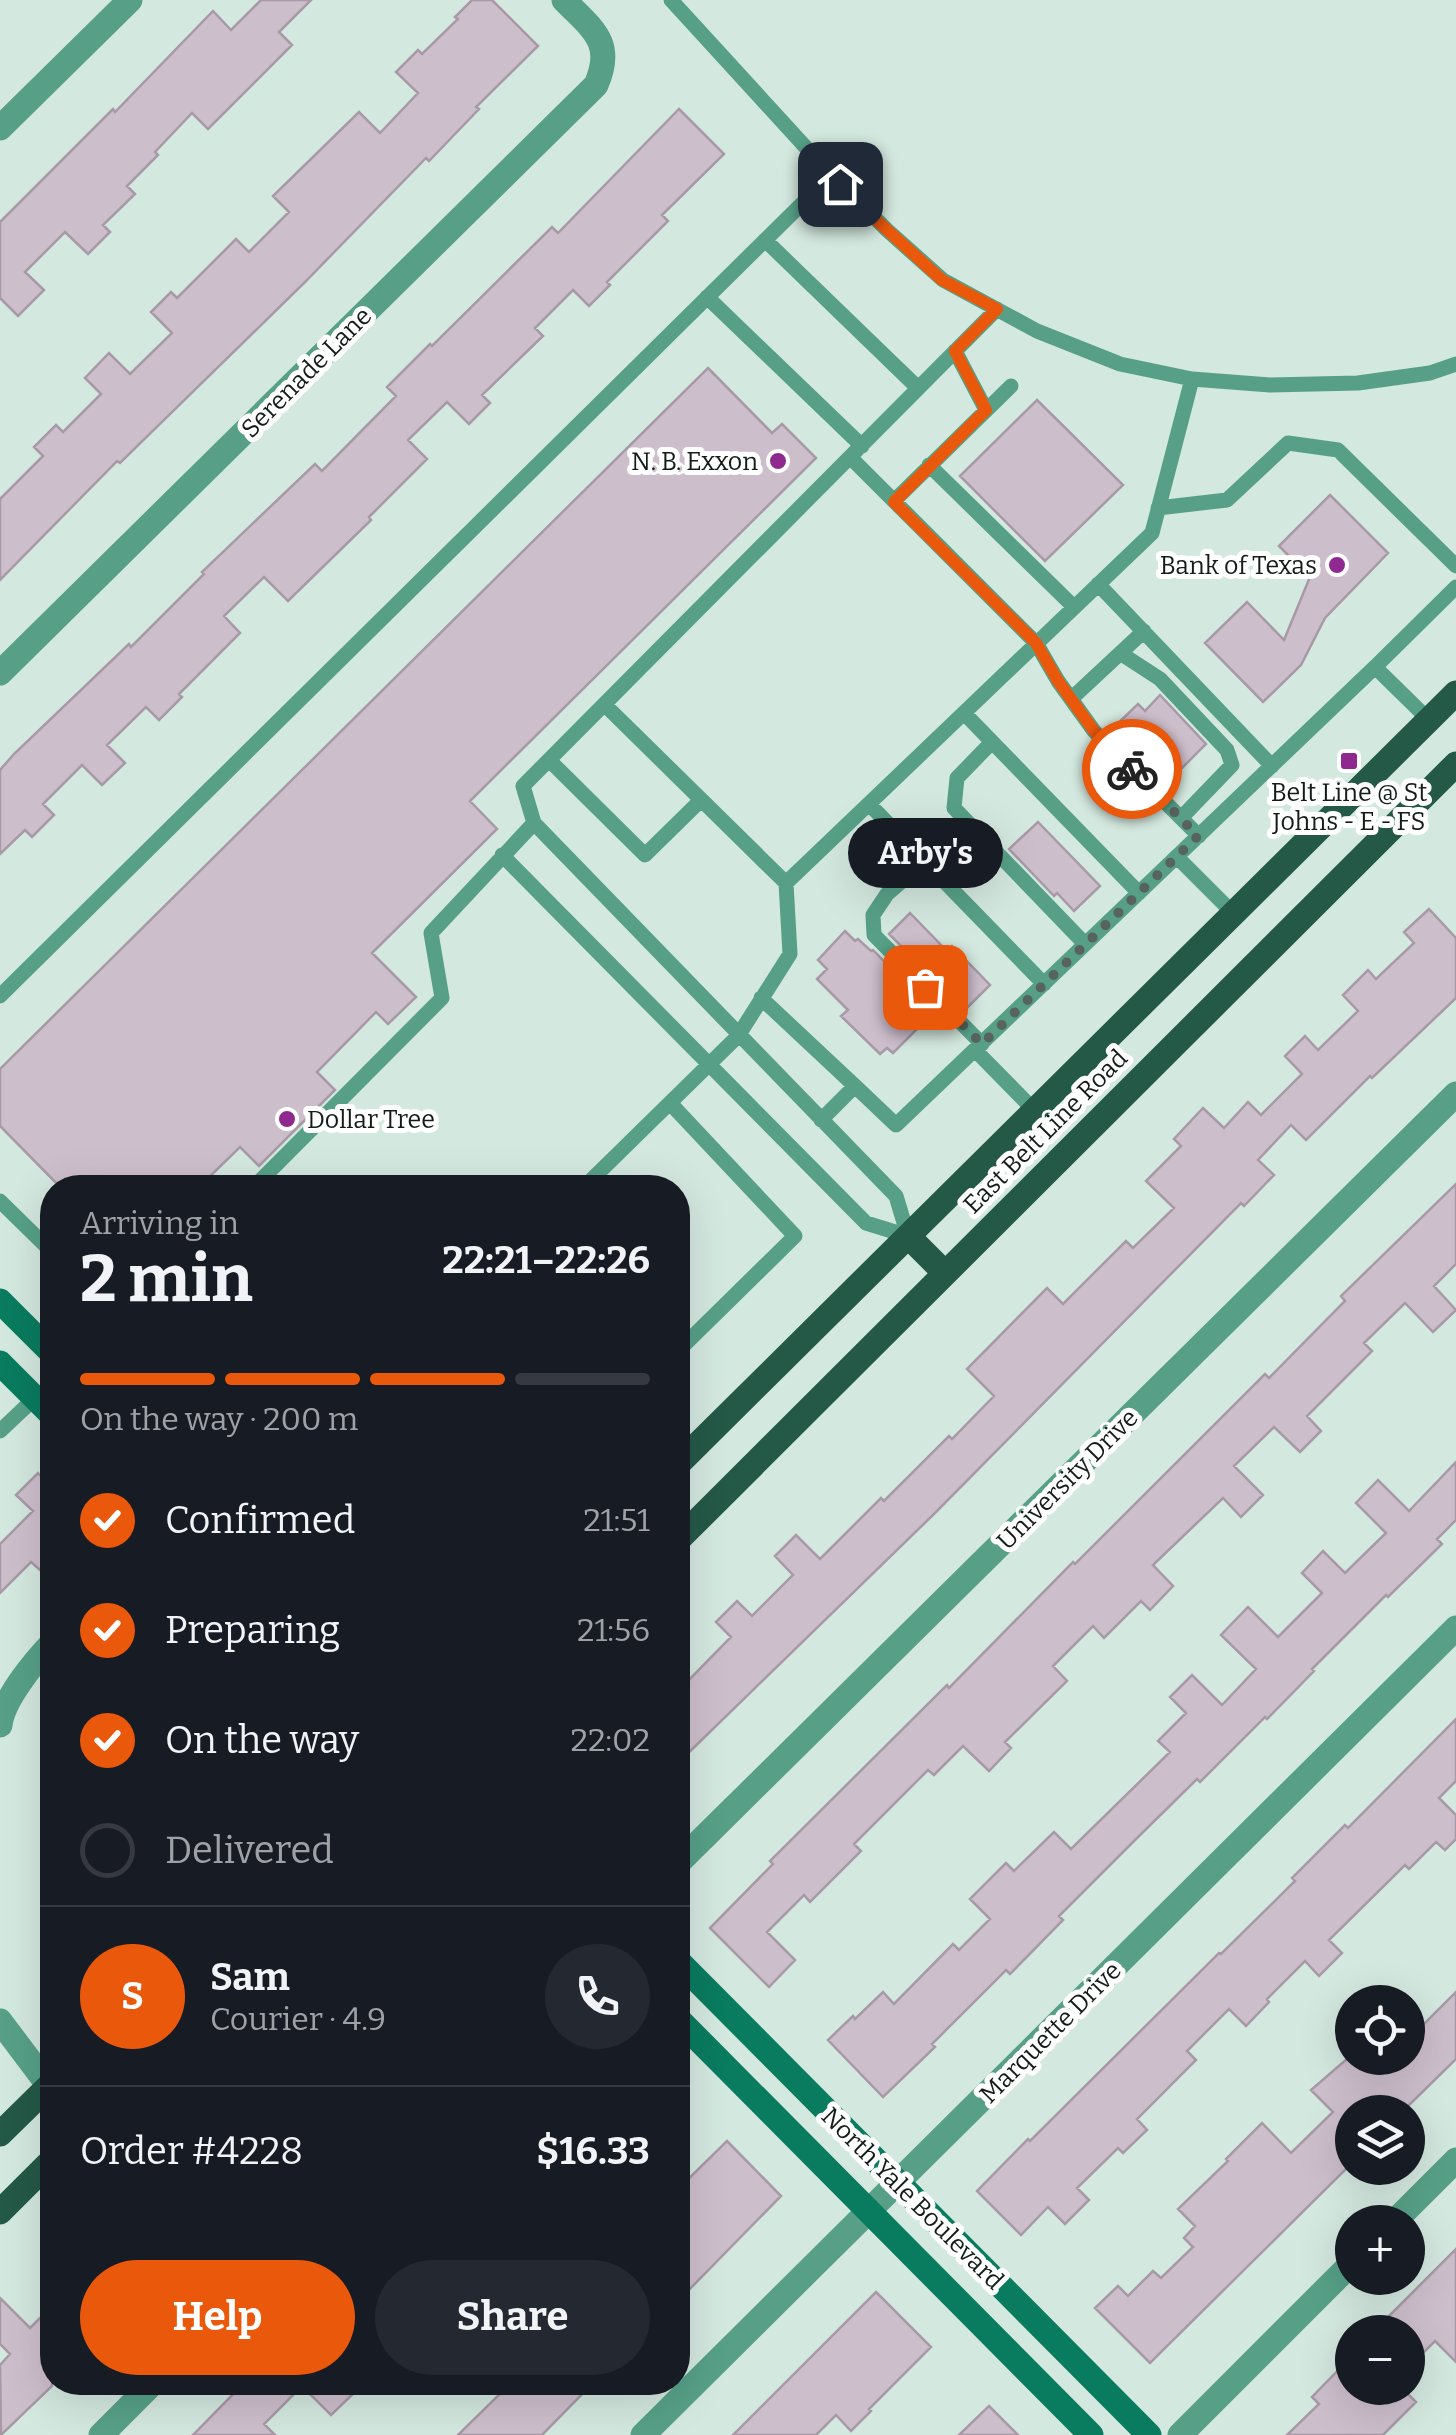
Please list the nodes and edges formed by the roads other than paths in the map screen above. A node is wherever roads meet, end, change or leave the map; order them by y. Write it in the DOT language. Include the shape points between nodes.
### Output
graph roads {
  1 [pos="130,0"];
  2 [pos="564,0"];
  3 [pos="670,0"];
  4 [pos="0,128"];
  5 [pos="832,175"];
  6 [pos="765,240"];
  7 [pos="708,297"];
  8 [pos="997,309"];
  9 [pos="955,351"];
  10 [pos="1456,364"];
  11 [pos="1192,379"];
  12 [pos="1010,386"];
  13 [pos="918,388"];
  14 [pos="986,410"];
  15 [pos="856,452"];
  16 [pos="930,465"];
  17 [pos="894,502"];
  18 [pos="1158,508"];
  19 [pos="1456,566"];
  20 [pos="1098,584"];
  21 [pos="1456,587"];
  22 [pos="1074,607"];
  23 [pos="1144,631"];
  24 [pos="1036,643"];
  25 [pos="1120,653"];
  26 [pos="1375,667"];
  27 [pos="0,673"];
  28 [pos="1456,694"];
  29 [pos="1071,699"];
  30 [pos="605,704"];
  31 [pos="964,713"];
  32 [pos="1429,720"];
  33 [pos="992,742"];
  34 [pos="550,760"];
  35 [pos="1456,764"];
  36 [pos="1272,766"];
  37 [pos="701,800"];
  38 [pos="869,804"];
  39 [pos="1181,818"];
  40 [pos="534,823"];
  41 [pos="1198,836"];
  42 [pos="502,855"];
  43 [pos="1177,857"];
  44 [pos="932,869"];
  45 [pos="786,884"];
  46 [pos="1139,892"];
  47 [pos="1234,914"];
  48 [pos="1086,944"];
  49 [pos="1044,984"];
  50 [pos="0,996"];
  51 [pos="761,998"];
  52 [pos="738,1036"];
  53 [pos="978,1047"];
  54 [pos="709,1065"];
  55 [pos="855,1086"];
  56 [pos="1456,1094"];
  57 [pos="670,1102"];
  58 [pos="1034,1111"];
  59 [pos="821,1120"];
  60 [pos="267,1175"];
  61 [pos="596,1175"];
  62 [pos="0,1201"];
  63 [pos="908,1236"];
  64 [pos="40,1240"];
  65 [pos="945,1273"];
  66 [pos="0,1301"];
  67 [pos="690,1339"];
  68 [pos="40,1340"];
  69 [pos="0,1363"];
  70 [pos="40,1402"];
  71 [pos="40,1408"];
  72 [pos="0,1432"];
  73 [pos="690,1452"];
  74 [pos="690,1528"];
  75 [pos="1456,1628"];
  76 [pos="40,1657"];
  77 [pos="0,1725"];
  78 [pos="690,1851"];
  79 [pos="690,1973"];
  80 [pos="0,2021"];
  81 [pos="690,2031"];
  82 [pos="40,2070"];
  83 [pos="40,2095"];
  84 [pos="0,2134"];
  85 [pos="1456,2160"];
  86 [pos="40,2172"];
  87 [pos="898,2182"];
  88 [pos="1411,2205"];
  89 [pos="0,2212"];
  90 [pos="869,2212"];
  91 [pos="1335,2280"];
  92 [pos="690,2389"];
  93 [pos="141,2395"];
  94 [pos="684,2395"];
  95 [pos="101,2435"];
  96 [pos="643,2435"];
  97 [pos="1091,2435"];
  98 [pos="1149,2435"];
  99 [pos="1180,2435"];
  1 -- 4 [label="street"];
  2 -- 27 [label="street, Serenade Lane" via="599,36 605,66 596,86"];
  3 -- 5 [label="lane"];
  5 -- 6 [label="lane"];
  5 -- 8 [label="lane" via="942,280"];
  6 -- 7 [label="lane"];
  6 -- 13 [label="lane"];
  7 -- 15 [label="lane"];
  7 -- 50 [label="lane"];
  8 -- 9 [label="lane"];
  8 -- 11 [label="lane" via="1120,364"];
  9 -- 13 [label="lane"];
  9 -- 14 [label="lane"];
  10 -- 11 [label="lane" via="1358,383 1270,386"];
  11 -- 18 [label="lane"];
  12 -- 14 [label="lane"];
  13 -- 15 [label="lane"];
  14 -- 16 [label="lane"];
  15 -- 17 [label="lane"];
  15 -- 30 [label="lane"];
  16 -- 17 [label="lane"];
  16 -- 22 [label="lane"];
  17 -- 24 [label="lane"];
  18 -- 19 [label="lane" via="1227,500 1288,443 1338,450"];
  18 -- 20 [label="lane" via="1152,533"];
  20 -- 22 [label="lane"];
  20 -- 23 [label="lane"];
  21 -- 26 [label="lane"];
  22 -- 24 [label="lane"];
  23 -- 25 [label="lane"];
  23 -- 36 [label="lane"];
  24 -- 29 [label="lane"];
  24 -- 31 [label="lane"];
  25 -- 29 [label="lane"];
  25 -- 39 [label="lane" via="1160,679 1226,750 1232,765"];
  26 -- 32 [label="lane"];
  26 -- 36 [label="lane"];
  28 -- 32 [label="main road, East Belt Line Road"];
  29 -- 39 [label="lane"];
  30 -- 34 [label="lane"];
  30 -- 37 [label="lane"];
  31 -- 33 [label="lane"];
  31 -- 38 [label="lane"];
  32 -- 47 [label="main road, East Belt Line Road"];
  33 -- 46 [label="lane"];
  33 -- 48 [label="lane" via="958,778 954,808"];
  34 -- 37 [label="lane" via="646,855"];
  34 -- 40 [label="lane" via="523,786"];
  35 -- 65 [label="main road, East Belt Line Road"];
  36 -- 41 [label="lane"];
  37 -- 45 [label="lane"];
  38 -- 44 [label="lane"];
  38 -- 45 [label="lane"];
  39 -- 41 [label="lane"];
  40 -- 42 [label="lane"];
  40 -- 52 [label="lane"];
  41 -- 43 [label="lane"];
  42 -- 54 [label="lane"];
  42 -- 60 [label="lane" via="431,933 442,998"];
  43 -- 46 [label="lane"];
  43 -- 47 [label="lane"];
  44 -- 49 [label="lane"];
  44 -- 53 [label="lane" via="908,876 887,894 873,914 874,935"];
  45 -- 51 [label="lane" via="790,954"];
  46 -- 48 [label="lane"];
  47 -- 58 [label="main road, East Belt Line Road"];
  48 -- 49 [label="lane"];
  49 -- 53 [label="lane"];
  51 -- 52 [label="lane"];
  51 -- 55 [label="lane"];
  52 -- 54 [label="lane"];
  52 -- 59 [label="lane"];
  53 -- 55 [label="lane" via="896,1125"];
  53 -- 58 [label="lane"];
  54 -- 57 [label="lane"];
  54 -- 63 [label="lane" via="866,1224"];
  55 -- 59 [label="lane"];
  56 -- 78 [label="street, University Drive"];
  57 -- 61 [label="lane"];
  57 -- 67 [label="lane" via="795,1236"];
  58 -- 63 [label="main road, East Belt Line Road"];
  59 -- 63 [label="lane" via="896,1196"];
  62 -- 64 [label="lane"];
  63 -- 65 [label="main road"];
  63 -- 73 [label="main road, East Belt Line Road"];
  65 -- 74 [label="main road, East Belt Line Road"];
  66 -- 68 [label="street"];
  69 -- 70 [label="street"];
  71 -- 72 [label="lane"];
  75 -- 87 [label="street, Marquette Drive"];
  76 -- 77 [label="street"];
  79 -- 87 [label="street, North Yale Boulevard"];
  80 -- 82 [label="street"];
  81 -- 90 [label="street, North Yale Boulevard"];
  83 -- 84 [label="main road"];
  85 -- 88 [label="street"];
  86 -- 89 [label="main road"];
  87 -- 90 [label="street, Marquette Drive"];
  87 -- 98 [label="street, North Yale Boulevard"];
  90 -- 92 [label="street, Marquette Drive"];
  90 -- 97 [label="street, North Yale Boulevard"];
  91 -- 99 [label="street"];
  93 -- 95 [label="street"];
  94 -- 96 [label="street, Marquette Drive"];
}
